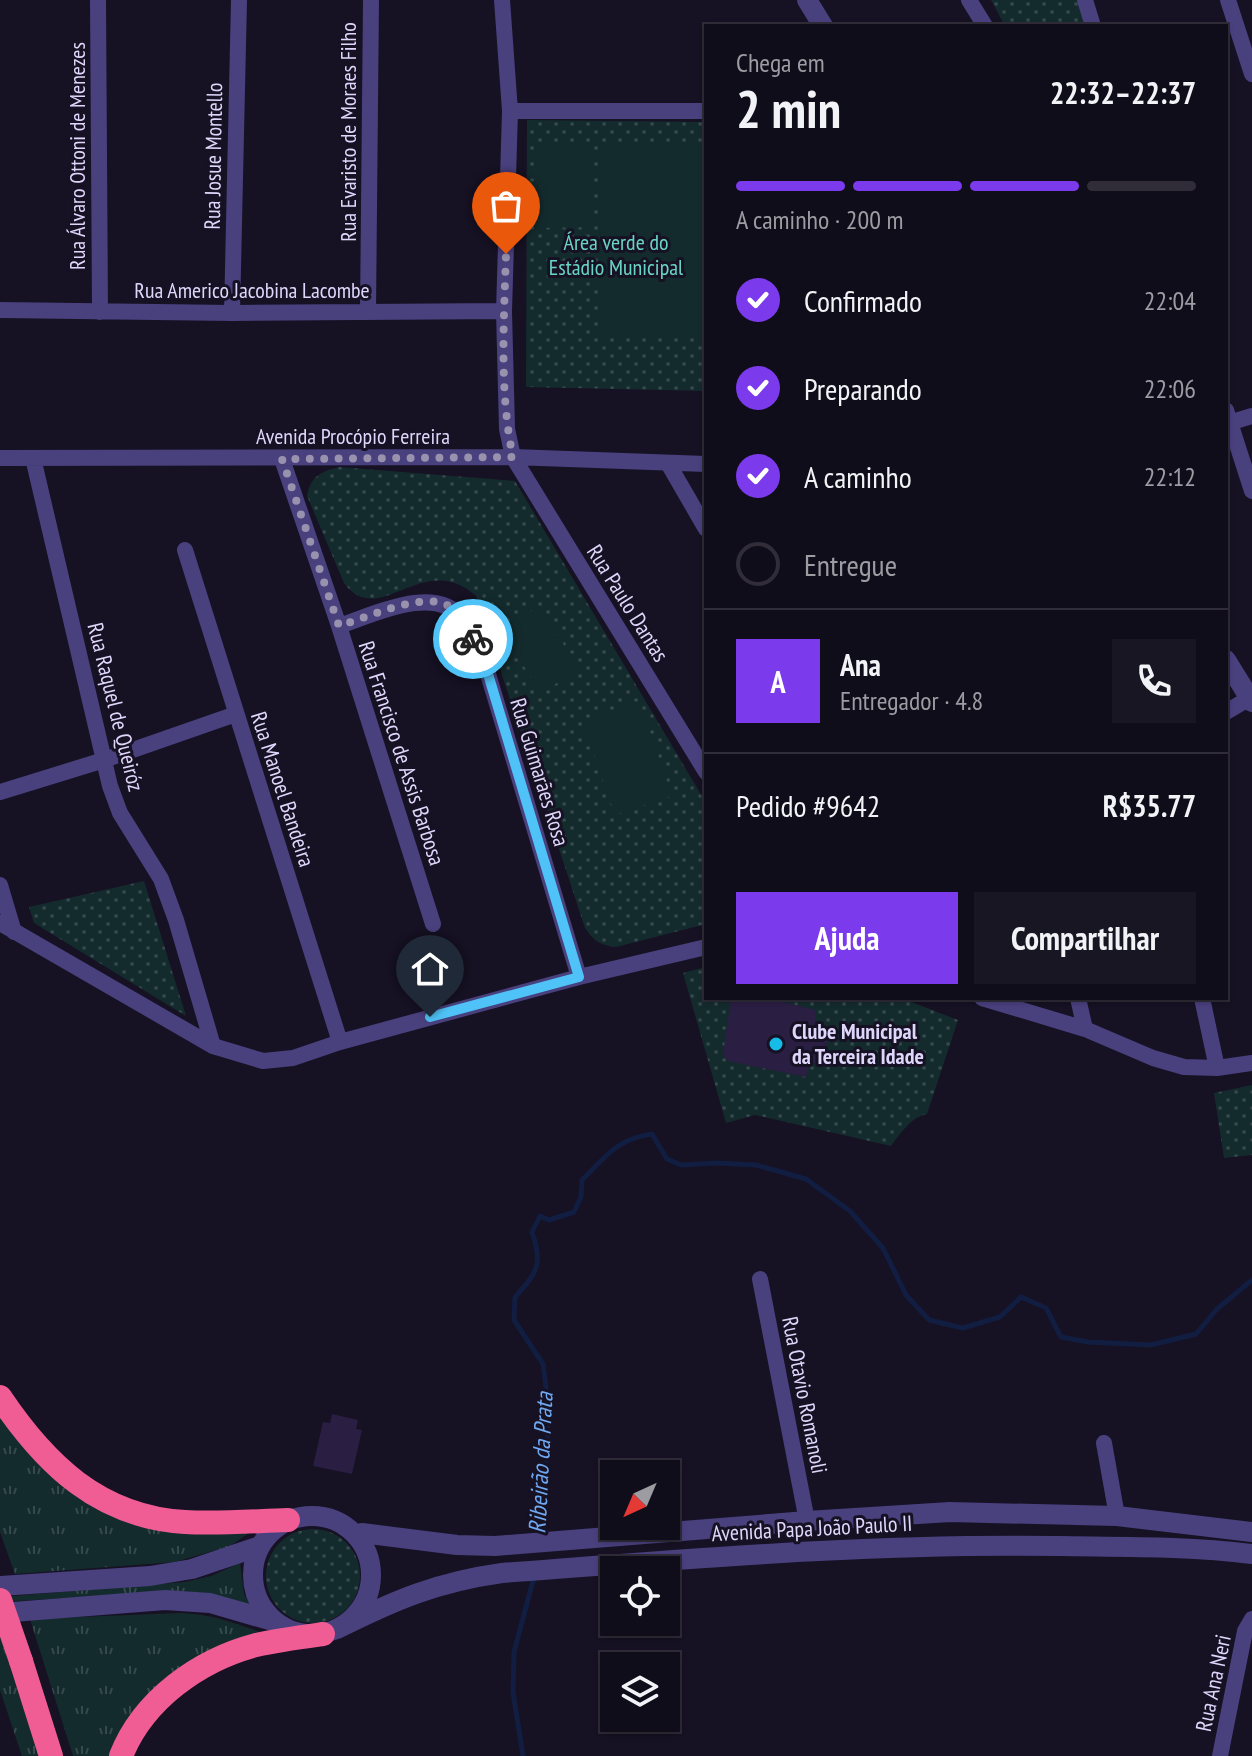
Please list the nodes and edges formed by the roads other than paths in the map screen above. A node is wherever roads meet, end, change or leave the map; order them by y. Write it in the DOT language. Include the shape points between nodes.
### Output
graph roads {
  1 [pos="98,0"];
  2 [pos="239,0"];
  3 [pos="371,0"];
  4 [pos="502,0"];
  5 [pos="807,0"];
  6 [pos="969,0"];
  7 [pos="1085,0"];
  8 [pos="1228,0"];
  9 [pos="822,24"];
  10 [pos="984,24"];
  11 [pos="1092,24"];
  12 [pos="1252,74"];
  13 [pos="510,111"];
  14 [pos="704,111"];
  15 [pos="0,310"];
  16 [pos="504,311"];
  17 [pos="100,312"];
  18 [pos="368,312"];
  19 [pos="232,313"];
  20 [pos="1252,416"];
  21 [pos="1228,419"];
  22 [pos="1228,422"];
  23 [pos="513,457"];
  24 [pos="0,458"];
  25 [pos="33,458"];
  26 [pos="282,459"];
  27 [pos="704,464"];
  28 [pos="669,465"];
  29 [pos="1252,491"];
  30 [pos="704,526"];
  31 [pos="185,550"];
  32 [pos="339,626"];
  33 [pos="1228,663"];
  34 [pos="1251,700"];
  35 [pos="1228,711"];
  36 [pos="236,714"];
  37 [pos="700,749"];
  38 [pos="104,760"];
  39 [pos="0,792"];
  40 [pos="0,885"];
  41 [pos="433,924"];
  42 [pos="7,927"];
  43 [pos="704,947"];
  44 [pos="579,977"];
  45 [pos="989,1000"];
  46 [pos="1078,1000"];
  47 [pos="1202,1000"];
  48 [pos="1085,1029"];
  49 [pos="340,1042"];
  50 [pos="213,1046"];
  51 [pos="1252,1063"];
  52 [pos="1217,1068"];
  53 [pos="760,1279"];
  54 [pos="0,1397"];
  55 [pos="1104,1443"];
  56 [pos="1117,1516"];
  57 [pos="288,1520"];
  58 [pos="807,1521"];
  59 [pos="1252,1532"];
  60 [pos="357,1537"];
  61 [pos="260,1546"];
  62 [pos="1252,1554"];
  63 [pos="0,1586"];
  64 [pos="0,1600"];
  65 [pos="0,1613"];
  66 [pos="1252,1619"];
  67 [pos="276,1622"];
  68 [pos="330,1631"];
  69 [pos="51,1756"];
  70 [pos="121,1756"];
  71 [pos="1220,1756"];
  1 -- 17 [label="street, Rua Álvaro Ottoni de Menezes"];
  2 -- 19 [label="street, Rua Josue Montello"];
  3 -- 18 [label="street, Rua Evaristo de Moraes Filho"];
  4 -- 13 [label="street"];
  5 -- 9 [label="street"];
  6 -- 10 [label="street"];
  7 -- 11 [label="street"];
  8 -- 12 [label="street"];
  13 -- 14 [label="street"];
  13 -- 16 [label="street"];
  15 -- 17 [label="street, Rua Americo Jacobina Lacombe"];
  16 -- 18 [label="street, Rua Americo Jacobina Lacombe"];
  16 -- 23 [label="street" via="507,429"];
  17 -- 19 [label="street, Rua Americo Jacobina Lacombe"];
  18 -- 19 [label="street, Rua Americo Jacobina Lacombe"];
  20 -- 21 [label="street"];
  22 -- 29 [label="street"];
  23 -- 26 [label="street, Avenida Procópio Ferreira"];
  23 -- 28 [label="street, Avenida Procópio Ferreira"];
  23 -- 37 [label="street, Rua Paulo Dantas"];
  24 -- 25 [label="street, Avenida Procópio Ferreira"];
  25 -- 26 [label="street, Avenida Procópio Ferreira"];
  25 -- 38 [label="street, Rua Raquel de Queiróz"];
  26 -- 32 [label="street, Rua Francisco de Assis Barbosa"];
  27 -- 28 [label="street, Avenida Procópio Ferreira"];
  28 -- 30 [label="street"];
  31 -- 36 [label="street, Rua Manoel Bandeira"];
  32 -- 41 [label="street, Rua Francisco de Assis Barbosa"];
  32 -- 44 [label="street, Rua Guimarães Rosa" via="422,600 447,605 463,619 485,664"];
  33 -- 34 [label="street"];
  34 -- 35 [label="street"];
  36 -- 38 [label="street"];
  36 -- 49 [label="street, Rua Manoel Bandeira"];
  38 -- 39 [label="street"];
  38 -- 50 [label="street, Rua Raquel de Queiróz" via="120,813 166,892"];
  40 -- 42 [label="street"];
  42 -- 50 [label="street"];
  43 -- 44 [label="street"];
  44 -- 49 [label="street"];
  45 -- 48 [label="street"];
  46 -- 48 [label="street"];
  47 -- 52 [label="street"];
  48 -- 52 [label="street" via="1153,1058 1184,1067"];
  49 -- 50 [label="street" via="293,1058 263,1061"];
  51 -- 52 [label="street"];
  53 -- 58 [label="street, Rua Otavio Romanoli"];
  54 -- 57 [label="highway" via="51,1463 123,1508 184,1522"];
  55 -- 56 [label="street"];
  56 -- 58 [label="street, Avenida Papa João Paulo II" via="950,1512"];
  56 -- 59 [label="street, Avenida Papa João Paulo II"];
  57 -- 60 [label="street" via="325,1517"];
  57 -- 61 [label="street"];
  58 -- 60 [label="street, Avenida Papa João Paulo II" via="495,1546 362,1533"];
  60 -- 68 [label="street" via="372,1570 370,1588 358,1612"];
  61 -- 63 [label="street" via="192,1569 150,1576"];
  61 -- 67 [label="street" via="254,1561 256,1595"];
  62 -- 68 [label="street, Avenida Papa João Paulo II" via="1200,1548 956,1544 502,1573 396,1599"];
  64 -- 69 [label="highway, bridge"];
  65 -- 67 [label="street" via="165,1600 210,1603"];
  66 -- 71 [label="street, Rua Ana Neri" via="1245,1631"];
  67 -- 68 [label="street" via="307,1634"];
  68 -- 70 [label="highway" via="255,1646 192,1672 139,1722"];
}
